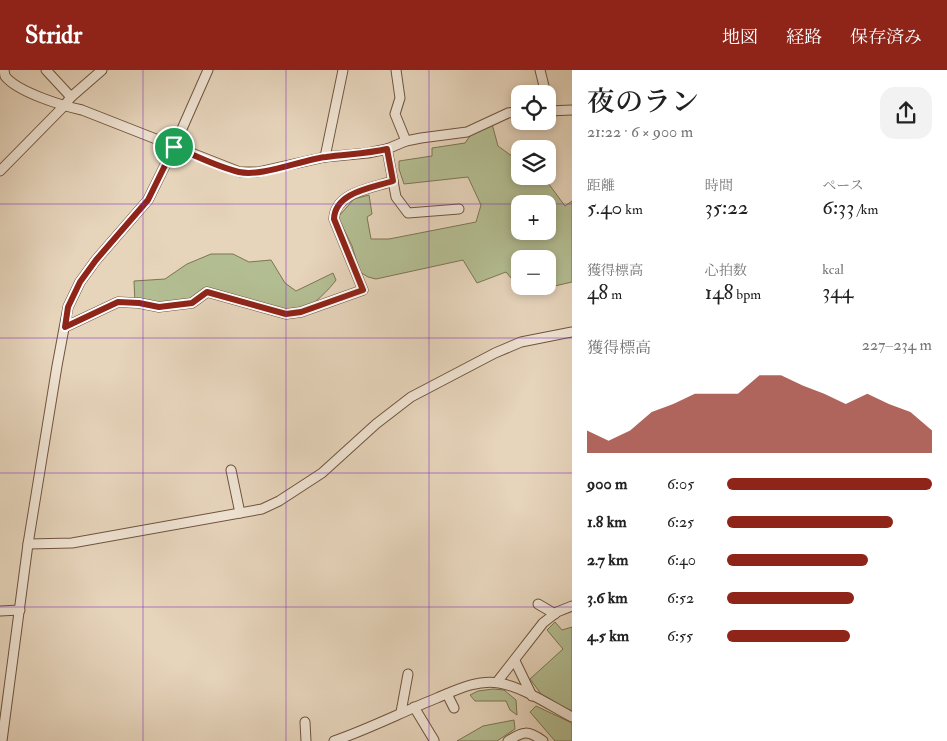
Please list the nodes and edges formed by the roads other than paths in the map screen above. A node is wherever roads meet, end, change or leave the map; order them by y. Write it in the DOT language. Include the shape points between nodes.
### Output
graph roads {
  1 [pos="4,70"];
  2 [pos="46,70"];
  3 [pos="102,70"];
  4 [pos="208,70"];
  5 [pos="343,70"];
  6 [pos="396,70"];
  7 [pos="540,70"];
  8 [pos="544,85"];
  9 [pos="71,97"];
  10 [pos="64,106"];
  11 [pos="572,110"];
  12 [pos="556,111"];
  13 [pos="511,114"];
  14 [pos="406,141"];
  15 [pos="174,147"];
  16 [pos="387,149"];
  17 [pos="325,157"];
  18 [pos="0,171"];
  19 [pos="393,181"];
  20 [pos="458,209"];
  21 [pos="65,327"];
  22 [pos="572,332"];
  23 [pos="231,470"];
  24 [pos="240,513"];
  25 [pos="28,544"];
  26 [pos="538,604"];
  27 [pos="572,606"];
  28 [pos="20,610"];
  29 [pos="0,611"];
  30 [pos="555,614"];
  31 [pos="515,661"];
  32 [pos="408,674"];
  33 [pos="497,682"];
  34 [pos="447,694"];
  35 [pos="532,696"];
  36 [pos="414,707"];
  37 [pos="454,708"];
  38 [pos="401,712"];
  39 [pos="572,717"];
  40 [pos="305,722"];
  41 [pos="2,728"];
  42 [pos="434,740"];
  43 [pos="2,741"];
  44 [pos="306,741"];
  45 [pos="334,741"];
  46 [pos="508,741"];
  47 [pos="544,741"];
  1 -- 10 [label="street" via="5,76 16,86"];
  2 -- 9 [label="street"];
  3 -- 9 [label="street"];
  4 -- 15 [label="street"];
  5 -- 17 [label="street"];
  6 -- 14 [label="street" via="400,98 395,114"];
  7 -- 8 [label="street"];
  9 -- 10 [label="street"];
  10 -- 15 [label="street" via="82,110"];
  10 -- 18 [label="street"];
  11 -- 12 [label="street"];
  13 -- 14 [label="street" via="467,132"];
  14 -- 16 [label="street"];
  15 -- 17 [label="street" via="240,172 258,172"];
  15 -- 21 [label="street" via="148,200 80,282 68,307"];
  16 -- 17 [label="street"];
  16 -- 19 [label="street"];
  19 -- 20 [label="street" via="396,197 408,213"];
  19 -- 21 [label="street" via="346,197 334,212 363,290 301,312 286,314 207,292 192,303 159,307 118,302"];
  21 -- 25 [label="street"];
  22 -- 24 [label="street" via="521,342 423,390 376,424 322,473 279,501 262,509"];
  23 -- 24 [label="street"];
  24 -- 25 [label="street" via="72,543"];
  25 -- 28 [label="street"];
  26 -- 30 [label="street"];
  27 -- 30 [label="street"];
  28 -- 29 [label="street"];
  28 -- 41 [label="street"];
  30 -- 31 [label="street" via="543,623"];
  31 -- 33 [label="street"];
  31 -- 35 [label="street"];
  32 -- 38 [label="street"];
  33 -- 34 [label="street" via="475,684"];
  33 -- 35 [label="street"];
  34 -- 36 [label="street"];
  34 -- 37 [label="street"];
  35 -- 39 [label="street"];
  36 -- 38 [label="street"];
  36 -- 42 [label="street"];
  38 -- 45 [label="street"];
  40 -- 44 [label="street"];
  41 -- 43 [label="street"];
  46 -- 47 [label="street" via="524,732"];
}
